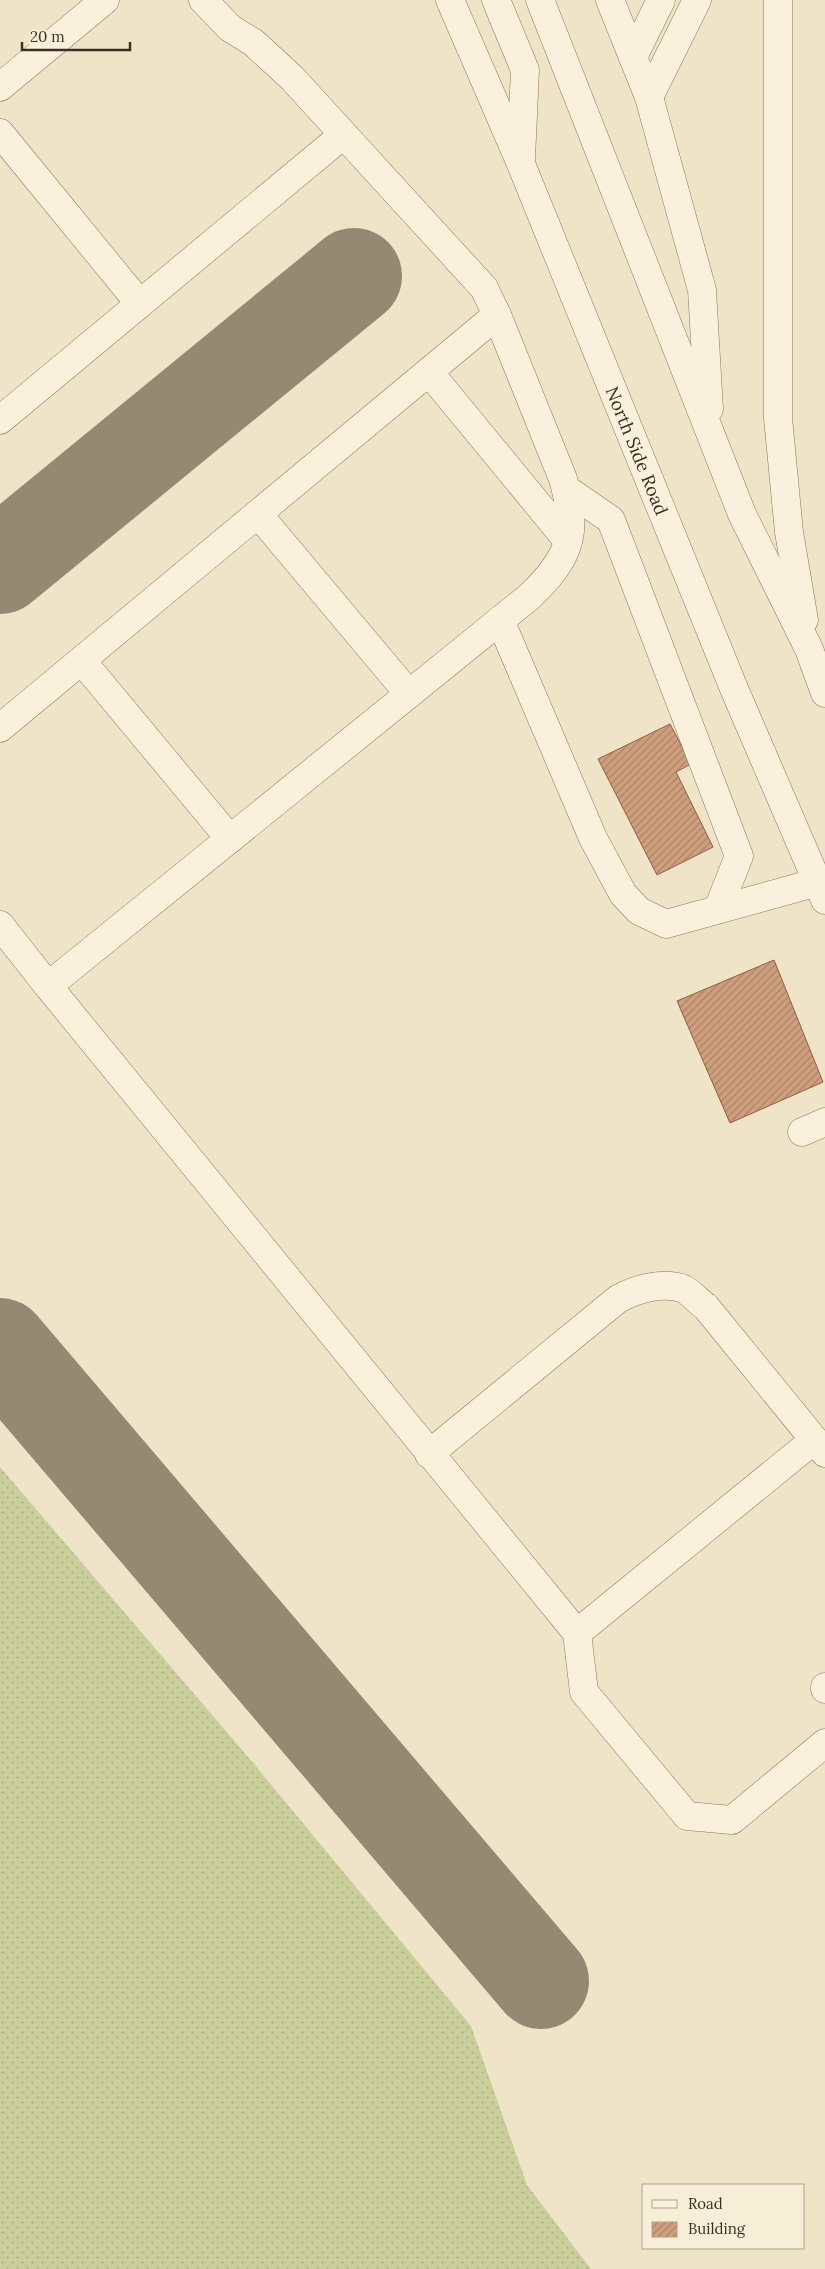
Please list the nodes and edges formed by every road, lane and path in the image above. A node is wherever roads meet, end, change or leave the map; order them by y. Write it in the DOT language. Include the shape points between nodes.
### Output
graph roads {
  1 [pos="106,0"];
  2 [pos="203,0"];
  3 [pos="450,0"];
  4 [pos="540,0"];
  5 [pos="661,0"];
  6 [pos="696,0"];
  7 [pos="778,0"];
  8 [pos="492,1"];
  9 [pos="618,6"];
  10 [pos="633,57"];
  11 [pos="0,87"];
  12 [pos="649,97"];
  13 [pos="0,133"];
  14 [pos="344,135"];
  15 [pos="521,164"];
  16 [pos="140,304"];
  17 [pos="497,315"];
  18 [pos="429,372"];
  19 [pos="0,420"];
  20 [pos="711,436"];
  21 [pos="566,489"];
  22 [pos="258,514"];
  23 [pos="568,541"];
  24 [pos="500,620"];
  25 [pos="809,649"];
  26 [pos="82,661"];
  27 [pos="825,693"];
  28 [pos="409,694"];
  29 [pos="0,728"];
  30 [pos="230,839"];
  31 [pos="822,891"];
  32 [pos="718,910"];
  33 [pos="0,925"];
  34 [pos="48,986"];
  35 [pos="820,1446"];
  36 [pos="429,1454"];
  37 [pos="576,1634"];
  38 [pos="825,1744"];
  1 -- 11 [label="street"];
  2 -- 14 [label="street" via="230,28 254,43 292,78"];
  3 -- 15 [label="street, North Side Road"];
  4 -- 20 [label="street"];
  5 -- 10 [label="street"];
  6 -- 12 [label="street"];
  7 -- 25 [label="street" via="778,418 789,532"];
  8 -- 15 [label="street" via="525,70"];
  9 -- 10 [label="street"];
  10 -- 12 [label="street"];
  12 -- 20 [label="street" via="702,290"];
  13 -- 16 [label="street"];
  14 -- 16 [label="street"];
  14 -- 17 [label="street" via="484,288"];
  15 -- 31 [label="street, North Side Road" via="735,691"];
  16 -- 19 [label="street"];
  17 -- 18 [label="street"];
  17 -- 21 [label="street"];
  18 -- 22 [label="street"];
  18 -- 23 [label="street"];
  20 -- 25 [label="street" via="742,514"];
  21 -- 23 [label="street" via="571,518"];
  21 -- 32 [label="street" via="611,520 739,856"];
  22 -- 26 [label="street"];
  22 -- 28 [label="street"];
  23 -- 24 [label="street" via="562,560 548,578"];
  24 -- 28 [label="street"];
  24 -- 32 [label="street" via="593,838 623,894 639,911 666,924"];
  25 -- 27 [label="street"];
  26 -- 29 [label="street"];
  26 -- 30 [label="street"];
  28 -- 30 [label="street"];
  30 -- 34 [label="street"];
  31 -- 32 [label="street"];
  33 -- 34 [label="street"];
  34 -- 36 [label="street"];
  35 -- 36 [label="street" via="706,1307 684,1289 659,1286 633,1290 618,1299"];
  35 -- 37 [label="street"];
  36 -- 37 [label="street"];
  37 -- 38 [label="street" via="584,1692 687,1816 732,1820"];
}
